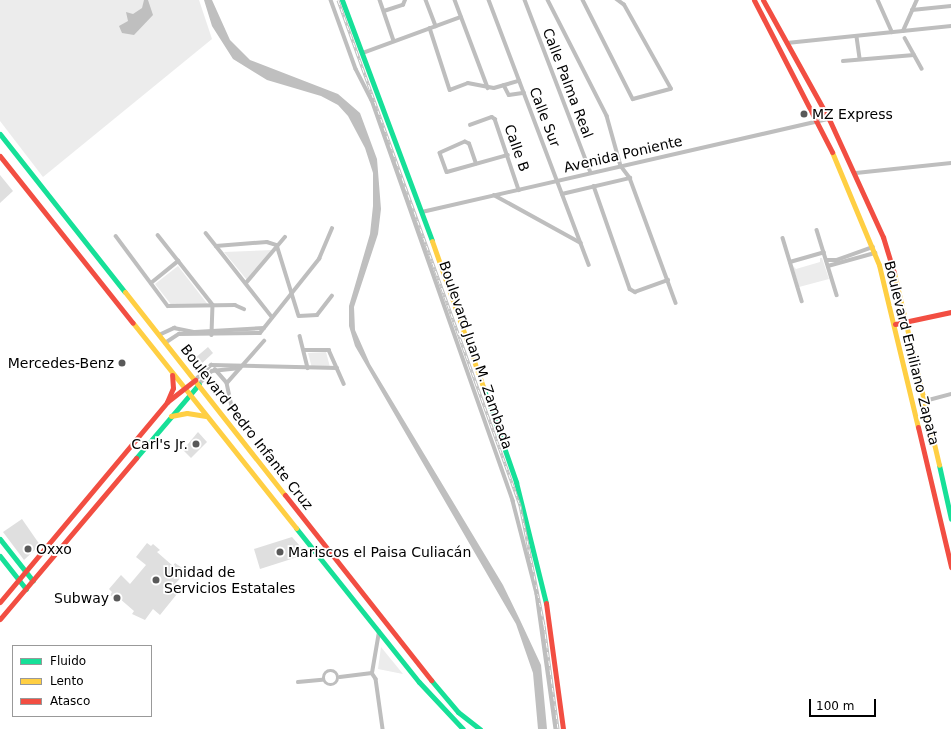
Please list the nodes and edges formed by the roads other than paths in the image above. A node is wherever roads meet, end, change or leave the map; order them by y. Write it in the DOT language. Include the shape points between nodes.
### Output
graph roads {
  1 [pos="331,0"];
  2 [pos="342,0"];
  3 [pos="380,0"];
  4 [pos="426,0"];
  5 [pos="455,0"];
  6 [pos="489,0"];
  7 [pos="525,0"];
  8 [pos="548,0"];
  9 [pos="583,0"];
  10 [pos="617,0"];
  11 [pos="754,0"];
  12 [pos="763,0"];
  13 [pos="878,0"];
  14 [pos="882,0"];
  15 [pos="917,0"];
  16 [pos="404,2"];
  17 [pos="880,5"];
  18 [pos="951,6"];
  19 [pos="912,10"];
  20 [pos="384,11"];
  21 [pos="461,17"];
  22 [pos="436,26"];
  23 [pos="951,26"];
  24 [pos="430,28"];
  25 [pos="903,31"];
  26 [pos="892,32"];
  27 [pos="857,37"];
  28 [pos="905,38"];
  29 [pos="394,41"];
  30 [pos="787,43"];
  31 [pos="363,53"];
  32 [pos="914,55"];
  33 [pos="860,59"];
  34 [pos="842,61"];
  35 [pos="922,69"];
  36 [pos="519,81"];
  37 [pos="504,85"];
  38 [pos="488,88"];
  39 [pos="524,93"];
  40 [pos="829,119"];
  41 [pos="817,121"];
  42 [pos="470,125"];
  43 [pos="0,134"];
  44 [pos="508,155"];
  45 [pos="0,156"];
  46 [pos="951,163"];
  47 [pos="476,164"];
  48 [pos="621,166"];
  49 [pos="591,173"];
  50 [pos="856,173"];
  51 [pos="630,178"];
  52 [pos="557,180"];
  53 [pos="594,186"];
  54 [pos="519,190"];
  55 [pos="562,194"];
  56 [pos="494,195"];
  57 [pos="422,212"];
  58 [pos="332,229"];
  59 [pos="817,230"];
  60 [pos="206,232"];
  61 [pos="158,235"];
  62 [pos="116,236"];
  63 [pos="285,237"];
  64 [pos="783,238"];
  65 [pos="581,243"];
  66 [pos="277,245"];
  67 [pos="216,246"];
  68 [pos="874,250"];
  69 [pos="824,252"];
  70 [pos="826,260"];
  71 [pos="178,261"];
  72 [pos="790,262"];
  73 [pos="589,265"];
  74 [pos="828,266"];
  75 [pos="668,280"];
  76 [pos="152,283"];
  77 [pos="246,283"];
  78 [pos="291,294"];
  79 [pos="837,295"];
  80 [pos="332,296"];
  81 [pos="802,300"];
  82 [pos="676,303"];
  83 [pos="213,305"];
  84 [pos="244,309"];
  85 [pos="951,312"];
  86 [pos="272,317"];
  87 [pos="906,322"];
  88 [pos="895,324"];
  89 [pos="212,333"];
  90 [pos="158,335"];
  91 [pos="300,336"];
  92 [pos="264,341"];
  93 [pos="165,343"];
  94 [pos="304,350"];
  95 [pos="211,365"];
  96 [pos="241,367"];
  97 [pos="308,368"];
  98 [pos="337,368"];
  99 [pos="215,370"];
  100 [pos="171,373"];
  101 [pos="197,382"];
  102 [pos="226,383"];
  103 [pos="344,384"];
  104 [pos="184,388"];
  105 [pos="189,394"];
  106 [pos="951,394"];
  107 [pos="925,401"];
  108 [pos="167,402"];
  109 [pos="232,407"];
  110 [pos="171,416"];
  111 [pos="207,417"];
  112 [pos="951,519"];
  113 [pos="0,539"];
  114 [pos="0,556"];
  115 [pos="951,567"];
  116 [pos="26,572"];
  117 [pos="18,580"];
  118 [pos="33,581"];
  119 [pos="26,589"];
  120 [pos="0,602"];
  121 [pos="0,619"];
  122 [pos="379,630"];
  123 [pos="372,674"];
  124 [pos="340,677"];
  125 [pos="322,680"];
  126 [pos="298,682"];
  127 [pos="384,729"];
  128 [pos="463,729"];
  129 [pos="480,729"];
  130 [pos="556,729"];
  131 [pos="563,729"];
  1 -- 130 [label="street, Boulevard Juan M. Zambada" via="351,56 374,106 513,501 537,594"];
  2 -- 31 [label="main road, Boulevard Juan M. Zambada"];
  3 -- 20 [label="street"];
  4 -- 22 [label="street"];
  5 -- 21 [label="street"];
  6 -- 36 [label="street, Calle Sur"];
  7 -- 49 [label="street, Calle Palma Real"];
  8 -- 48 [label="street" via="607,116"];
  9 -- 10 [label="street" via="633,99 672,88 624,4"];
  11 -- 41 [label="main road, Boulevard Emiliano Zapata"];
  12 -- 30 [label="main road, Boulevard Emiliano Zapata"];
  13 -- 17 [label="street"];
  14 -- 17 [label="street"];
  15 -- 19 [label="street"];
  16 -- 20 [label="street"];
  17 -- 26 [label="street"];
  18 -- 19 [label="street"];
  19 -- 25 [label="street"];
  20 -- 29 [label="street"];
  21 -- 22 [label="street"];
  21 -- 38 [label="street"];
  22 -- 24 [label="street"];
  23 -- 25 [label="street"];
  24 -- 29 [label="street"];
  24 -- 38 [label="street" via="450,90 468,83"];
  25 -- 26 [label="street"];
  26 -- 27 [label="street"];
  27 -- 30 [label="street"];
  27 -- 33 [label="street"];
  28 -- 32 [label="street"];
  29 -- 31 [label="street"];
  30 -- 40 [label="main road, Boulevard Emiliano Zapata"];
  31 -- 57 [label="main road, Boulevard Juan M. Zambada"];
  32 -- 33 [label="street"];
  32 -- 35 [label="street"];
  33 -- 34 [label="street"];
  36 -- 37 [label="street"];
  36 -- 39 [label="street, Calle Sur"];
  37 -- 38 [label="street"];
  37 -- 39 [label="street" via="511,96"];
  39 -- 52 [label="street, Calle Sur"];
  40 -- 41 [label="street, Avenida Poniente"];
  40 -- 50 [label="main road, Boulevard Emiliano Zapata"];
  41 -- 48 [label="street, Avenida Poniente"];
  41 -- 68 [label="main road, Boulevard Emiliano Zapata"];
  42 -- 44 [label="street, Calle B" via="491,117 495,119"];
  43 -- 90 [label="main road, Boulevard Pedro Infante Cruz"];
  44 -- 47 [label="street"];
  44 -- 54 [label="street, Calle B"];
  45 -- 100 [label="main road, Boulevard Pedro Infante Cruz"];
  46 -- 50 [label="street"];
  47 -- 47 [label="street" via="469,144 465,142 440,152 448,172"];
  48 -- 49 [label="street, Avenida Poniente"];
  48 -- 51 [label="street"];
  49 -- 52 [label="street, Avenida Poniente"];
  50 -- 87 [label="main road, Boulevard Emiliano Zapata" via="883,237"];
  51 -- 53 [label="street"];
  51 -- 75 [label="street"];
  52 -- 54 [label="street, Avenida Poniente"];
  52 -- 55 [label="street, Calle Sur"];
  53 -- 55 [label="street"];
  53 -- 75 [label="street" via="630,289 635,292"];
  54 -- 56 [label="street, Avenida Poniente"];
  55 -- 65 [label="street, Calle Sur"];
  56 -- 57 [label="street, Avenida Poniente"];
  56 -- 65 [label="street"];
  57 -- 131 [label="main road, Boulevard Juan M. Zambada" via="523,505 548,614"];
  58 -- 78 [label="street" via="323,253"];
  59 -- 69 [label="street"];
  60 -- 67 [label="street"];
  61 -- 71 [label="street"];
  62 -- 76 [label="street"];
  63 -- 66 [label="street"];
  64 -- 72 [label="street"];
  65 -- 73 [label="street, Calle Sur"];
  66 -- 67 [label="street" via="267,242"];
  66 -- 77 [label="street"];
  66 -- 78 [label="street"];
  67 -- 77 [label="street"];
  68 -- 70 [label="street" via="837,260"];
  68 -- 74 [label="street"];
  68 -- 88 [label="main road, Boulevard Emiliano Zapata"];
  69 -- 70 [label="street"];
  69 -- 72 [label="street"];
  70 -- 74 [label="street"];
  71 -- 76 [label="street"];
  71 -- 83 [label="street"];
  72 -- 81 [label="street"];
  74 -- 79 [label="street"];
  75 -- 82 [label="street"];
  76 -- 83 [label="street" via="170,307"];
  77 -- 86 [label="street"];
  78 -- 80 [label="street" via="296,313 301,316 317,315"];
  78 -- 86 [label="street"];
  83 -- 84 [label="street" via="237,306"];
  83 -- 89 [label="street"];
  85 -- 87 [label="main road"];
  86 -- 89 [label="street" via="264,328"];
  87 -- 88 [label="main road"];
  87 -- 107 [label="main road, Boulevard Emiliano Zapata"];
  88 -- 115 [label="main road, Boulevard Emiliano Zapata"];
  89 -- 90 [label="street" via="174,328"];
  89 -- 93 [label="street" via="176,334"];
  90 -- 93 [label="main road, Boulevard Pedro Infante Cruz"];
  91 -- 94 [label="street"];
  92 -- 96 [label="street"];
  93 -- 101 [label="main road, Boulevard Pedro Infante Cruz"];
  94 -- 97 [label="street"];
  94 -- 98 [label="street" via="328,349"];
  95 -- 96 [label="street"];
  95 -- 99 [label="street"];
  95 -- 101 [label="street"];
  96 -- 97 [label="street"];
  96 -- 99 [label="street"];
  96 -- 102 [label="street"];
  97 -- 98 [label="street"];
  98 -- 103 [label="street"];
  99 -- 101 [label="street"];
  99 -- 102 [label="street"];
  100 -- 104 [label="main road, Boulevard Pedro Infante Cruz"];
  100 -- 108 [label="main road" via="173,388"];
  101 -- 104 [label="main road"];
  101 -- 105 [label="main road"];
  101 -- 129 [label="main road, Boulevard Pedro Infante Cruz" via="443,695 458,712"];
  102 -- 109 [label="street"];
  104 -- 105 [label="main road, Boulevard Pedro Infante Cruz"];
  104 -- 108 [label="main road"];
  105 -- 110 [label="main road"];
  105 -- 111 [label="main road, Boulevard Pedro Infante Cruz"];
  106 -- 107 [label="street"];
  107 -- 112 [label="main road, Boulevard Emiliano Zapata"];
  108 -- 116 [label="main road"];
  110 -- 111 [label="main road" via="192,412"];
  110 -- 118 [label="main road"];
  111 -- 122 [label="main road, Boulevard Pedro Infante Cruz"];
  113 -- 116 [label="main road"];
  114 -- 117 [label="main road"];
  116 -- 117 [label="main road"];
  116 -- 118 [label="main road"];
  117 -- 119 [label="main road"];
  117 -- 120 [label="main road"];
  118 -- 119 [label="main road"];
  119 -- 121 [label="main road"];
  122 -- 123 [label="street"];
  122 -- 128 [label="main road, Boulevard Pedro Infante Cruz" via="444,711"];
  123 -- 124 [label="street"];
  123 -- 127 [label="street" via="376,679"];
  124 -- 125 [label="street" via="333,685"];
  124 -- 125 [label="street" via="337,673 330,672"];
  125 -- 126 [label="street"];
}
